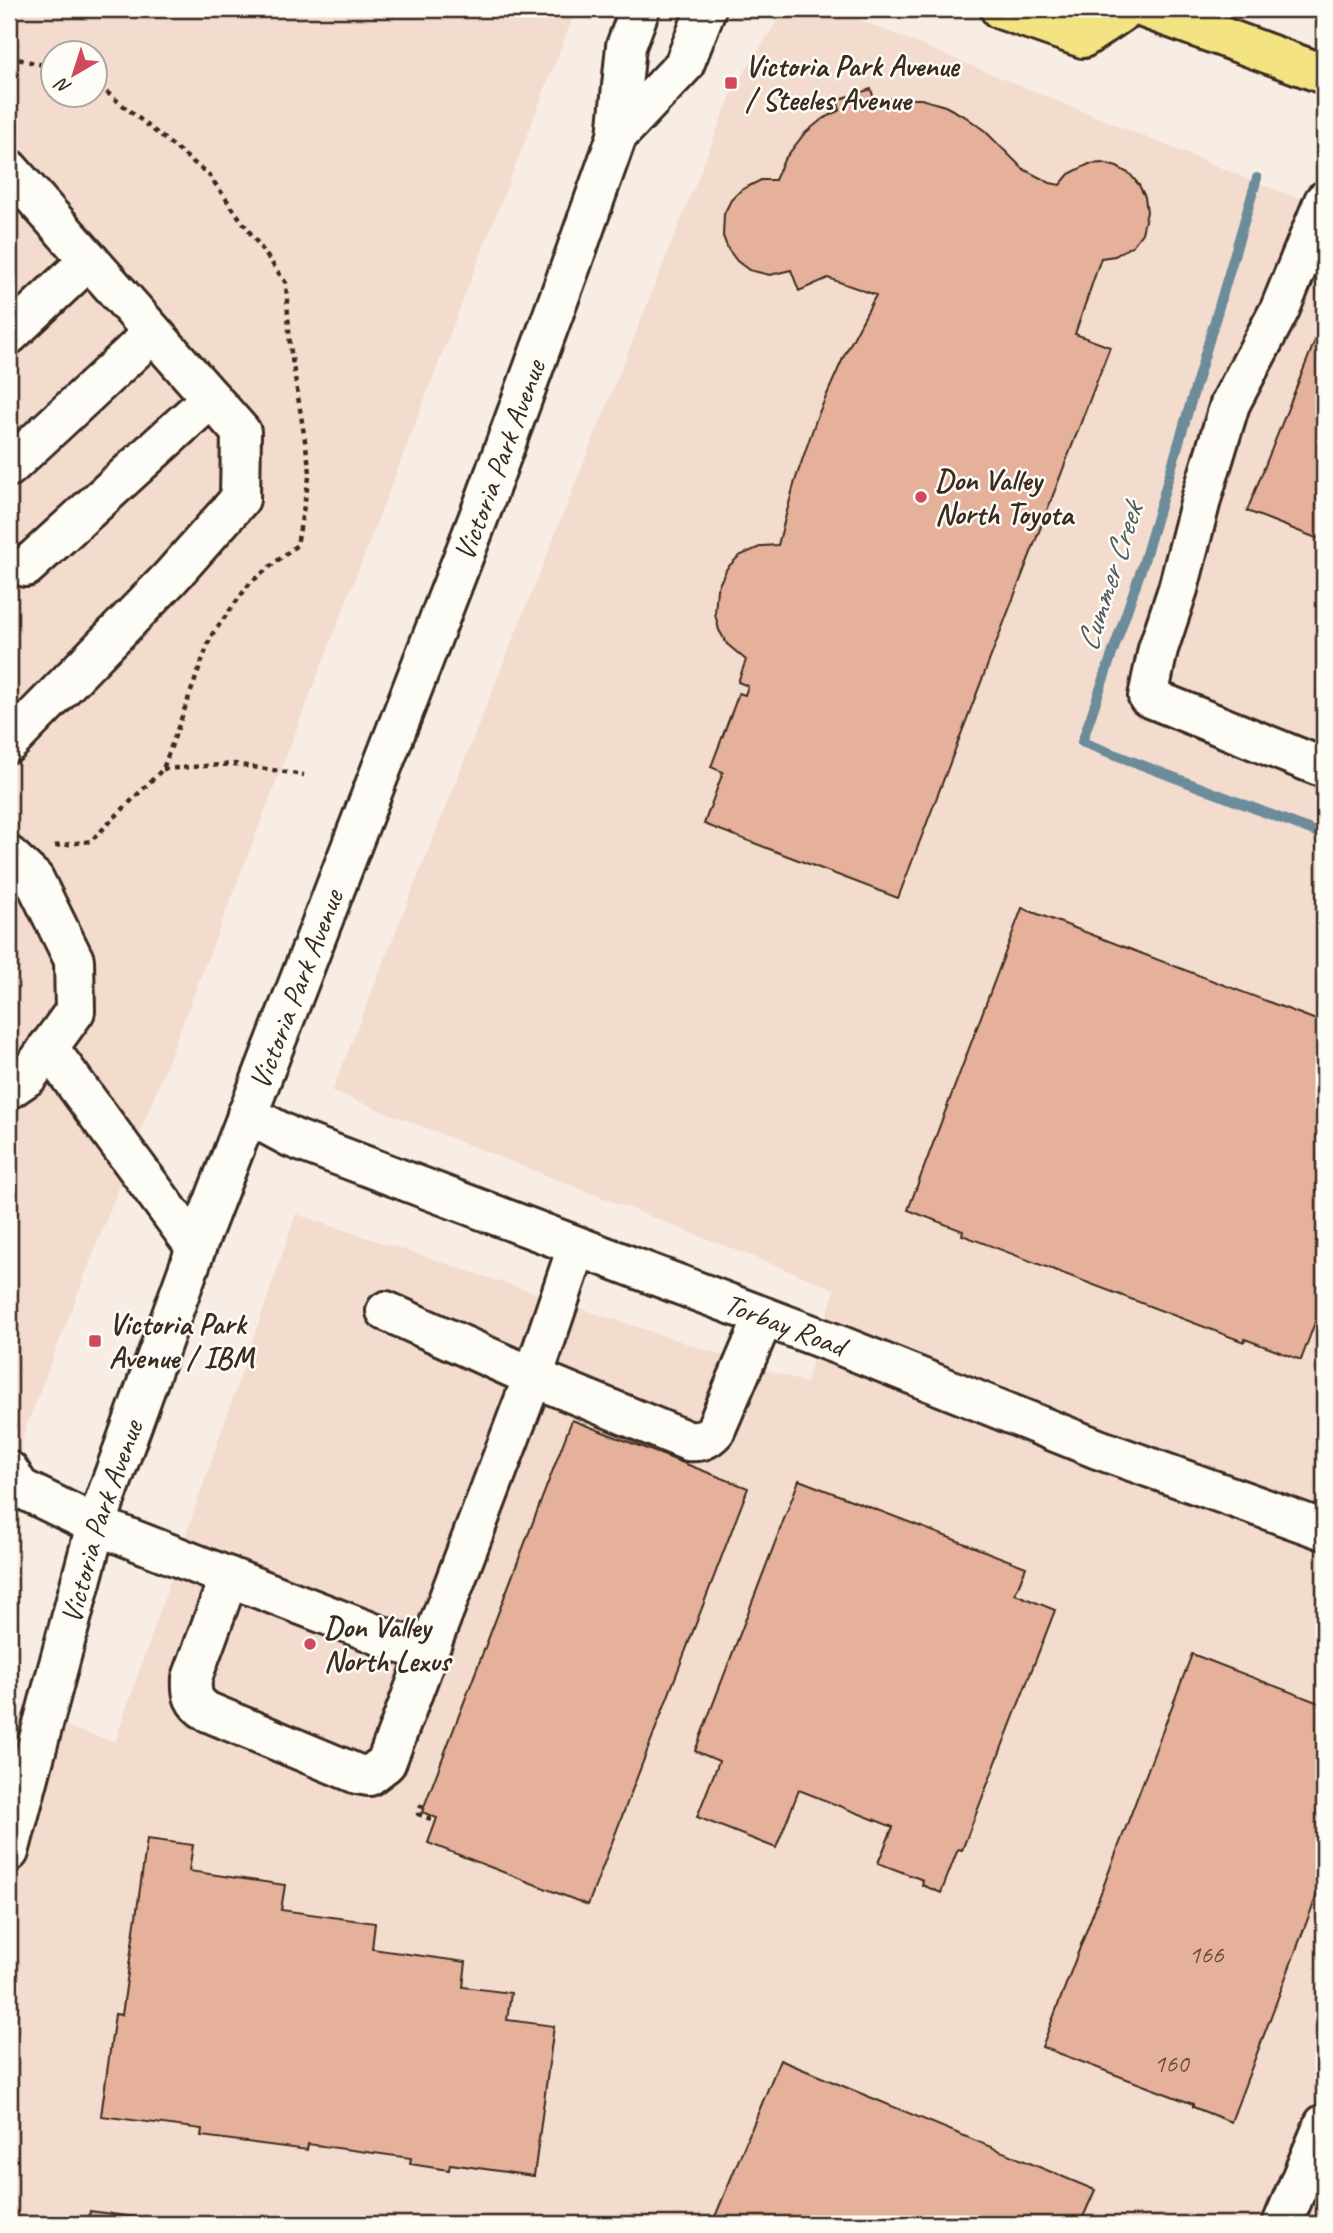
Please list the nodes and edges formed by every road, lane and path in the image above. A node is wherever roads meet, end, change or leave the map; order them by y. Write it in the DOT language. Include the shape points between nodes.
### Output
graph roads {
  1 [pos="640,9"];
  2 [pos="706,9"];
  3 [pos="1000,9"];
  4 [pos="1126,9"];
  5 [pos="1146,9"];
  6 [pos="9,57"];
  7 [pos="38,64"];
  8 [pos="1324,74"];
  9 [pos="617,136"];
  10 [pos="14,187"];
  11 [pos="1324,201"];
  12 [pos="89,260"];
  13 [pos="1311,273"];
  14 [pos="153,333"];
  15 [pos="9,335"];
  16 [pos="211,398"];
  17 [pos="9,467"];
  18 [pos="15,567"];
  19 [pos="13,726"];
  20 [pos="1324,768"];
  21 [pos="163,769"];
  22 [pos="304,775"];
  23 [pos="9,856"];
  24 [pos="48,1047"];
  25 [pos="9,1088"];
  26 [pos="247,1114"];
  27 [pos="577,1247"];
  28 [pos="196,1248"];
  29 [pos="386,1311"];
  30 [pos="764,1317"];
  31 [pos="533,1377"];
  32 [pos="13,1483"];
  33 [pos="96,1525"];
  34 [pos="1324,1530"];
  35 [pos="229,1577"];
  36 [pos="428,1654"];
  37 [pos="422,1804"];
  38 [pos="436,1821"];
  39 [pos="9,1852"];
  40 [pos="1324,2124"];
  41 [pos="1282,2224"];
  1 -- 9 [label="street, Victoria Park Avenue" via="626,46"];
  2 -- 9 [label="street, Victoria Park Avenue" via="684,65"];
  3 -- 4 [label="main road" via="1083,38"];
  5 -- 8 [label="main road"];
  6 -- 7 [label="path"];
  9 -- 26 [label="street, Victoria Park Avenue" via="484,506"];
  10 -- 12 [label="street"];
  11 -- 13 [label="street"];
  12 -- 14 [label="street"];
  12 -- 15 [label="street"];
  13 -- 20 [label="street" via="1280,309 1230,404 1148,697"];
  14 -- 16 [label="street"];
  14 -- 17 [label="street"];
  16 -- 18 [label="street"];
  16 -- 19 [label="street" via="240,432 240,499 170,578"];
  21 -- 22 [label="path" via="234,764"];
  23 -- 24 [label="street" via="33,879 74,960 75,1011"];
  24 -- 25 [label="street" via="28,1076"];
  24 -- 28 [label="street"];
  26 -- 27 [label="street, Torbay Road" via="292,1138"];
  26 -- 28 [label="street, Victoria Park Avenue"];
  27 -- 30 [label="street, Torbay Road"];
  27 -- 31 [label="street"];
  28 -- 33 [label="street, Victoria Park Avenue"];
  29 -- 31 [label="street"];
  30 -- 31 [label="street" via="715,1431 698,1442"];
  30 -- 34 [label="street, Torbay Road" via="1098,1449"];
  31 -- 36 [label="street"];
  32 -- 33 [label="street"];
  33 -- 35 [label="street"];
  33 -- 39 [label="street, Victoria Park Avenue"];
  35 -- 36 [label="street"];
  35 -- 36 [label="street" via="192,1678 196,1705 358,1774 369,1776 386,1763"];
  37 -- 38 [label="path" via="418,1814"];
  40 -- 41 [label="street"];
}
